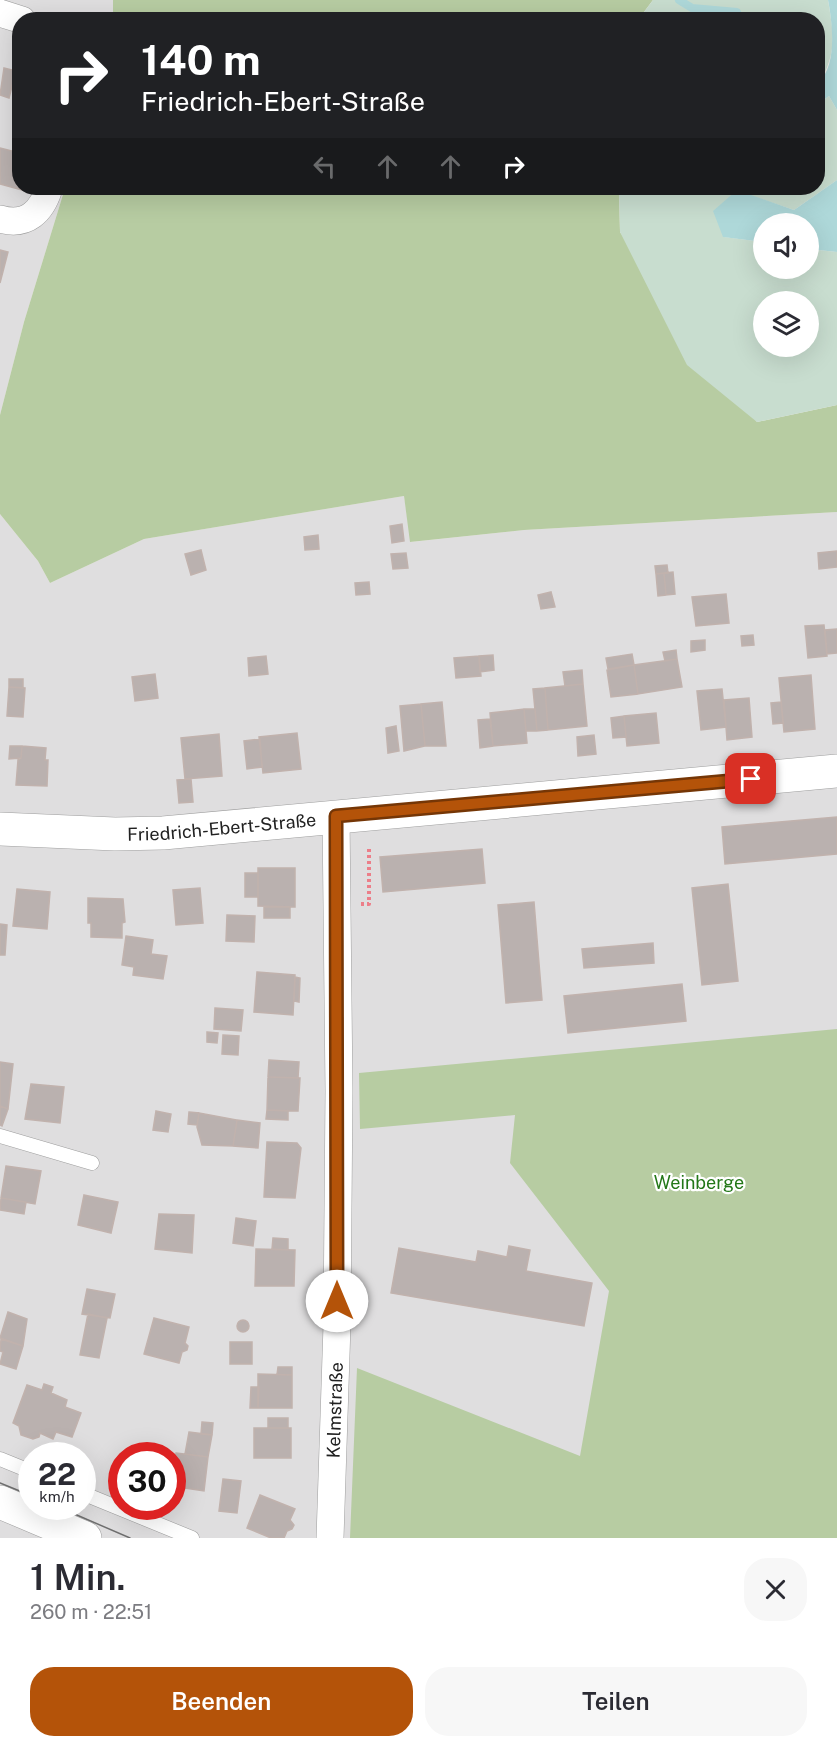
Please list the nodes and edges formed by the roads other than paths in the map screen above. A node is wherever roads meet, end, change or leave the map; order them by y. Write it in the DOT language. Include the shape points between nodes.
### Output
graph roads {
  1 [pos="47,195"];
  2 [pos="0,219"];
  3 [pos="837,771"];
  4 [pos="336,816"];
  5 [pos="0,829"];
  6 [pos="0,1136"];
  7 [pos="92,1163"];
  8 [pos="0,1459"];
  9 [pos="18,1466"];
  10 [pos="96,1499"];
  11 [pos="0,1502"];
  12 [pos="85,1538"];
  13 [pos="192,1538"];
  14 [pos="330,1538"];
  1 -- 2 [label="street" via="43,206 31,217"];
  3 -- 4 [label="street, Friedrich-Ebert-Straße"];
  4 -- 5 [label="street, Friedrich-Ebert-Straße" via="163,833"];
  4 -- 14 [label="street, Kelmstraße" via="339,1080"];
  6 -- 7 [label="lane"];
  8 -- 9 [label="lane"];
  10 -- 13 [label="lane"];
  11 -- 12 [label="street"];
}
